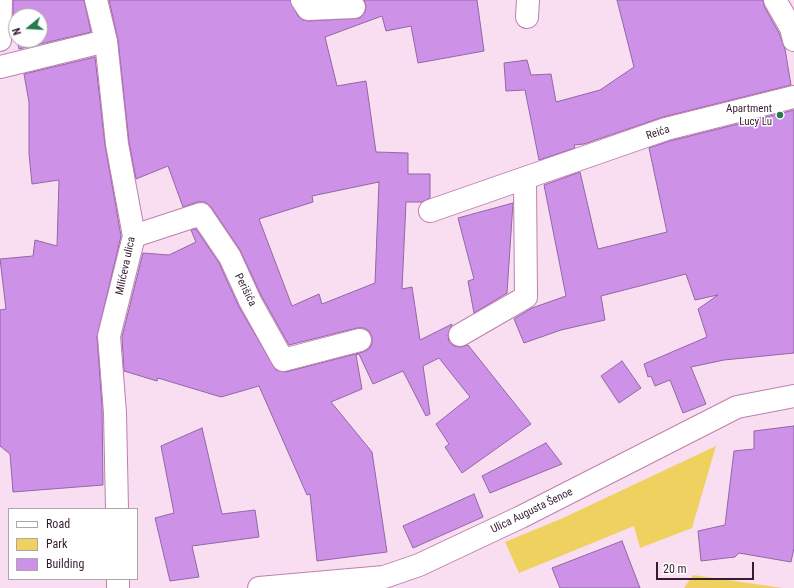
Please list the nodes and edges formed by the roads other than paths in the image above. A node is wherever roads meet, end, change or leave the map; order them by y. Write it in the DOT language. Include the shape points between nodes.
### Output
graph roads {
  1 [pos="1,0"];
  2 [pos="96,0"];
  3 [pos="302,0"];
  4 [pos="775,0"];
  5 [pos="354,7"];
  6 [pos="0,40"];
  7 [pos="794,40"];
  8 [pos="106,41"];
  9 [pos="0,67"];
  10 [pos="794,97"];
  11 [pos="525,179"];
  12 [pos="430,211"];
  13 [pos="134,236"];
  14 [pos="460,335"];
  15 [pos="360,340"];
  16 [pos="794,396"];
  17 [pos="117,508"];
  18 [pos="259,588"];
  1 -- 6 [label="street"];
  2 -- 8 [label="street, Milićeva ulica"];
  3 -- 5 [label="street" via="308,9"];
  4 -- 7 [label="street" via="791,28"];
  8 -- 9 [label="street"];
  8 -- 13 [label="street, Milićeva ulica" via="117,144"];
  10 -- 11 [label="street, Reića" via="666,129"];
  11 -- 12 [label="street, Reića"];
  11 -- 14 [label="street" via="526,297"];
  13 -- 15 [label="street, Perišića" via="201,214 230,257 250,301 283,360"];
  13 -- 17 [label="street, Milićeva ulica" via="109,336 115,413"];
  16 -- 18 [label="street, Ulica Augusta Šenoe" via="737,407 521,517 419,565 384,577"];
}
